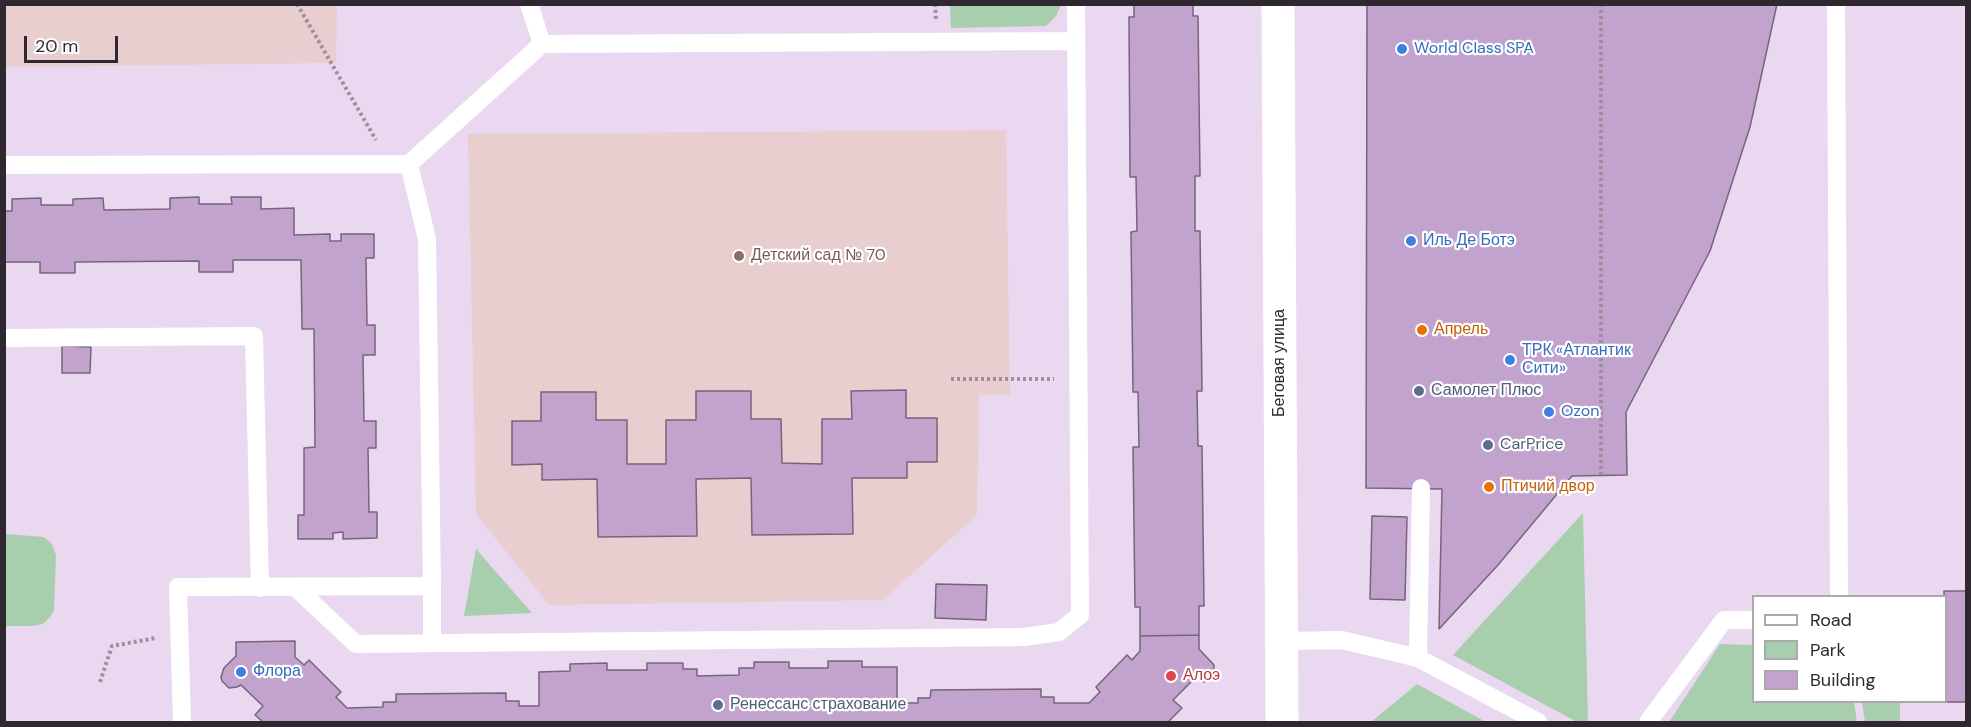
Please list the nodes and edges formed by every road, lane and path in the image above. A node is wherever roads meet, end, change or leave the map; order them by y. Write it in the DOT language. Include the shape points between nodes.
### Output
graph roads {
  1 [pos="297,4"];
  2 [pos="529,4"];
  3 [pos="1076,4"];
  4 [pos="1278,4"];
  5 [pos="1601,4"];
  6 [pos="1836,4"];
  7 [pos="1076,41"];
  8 [pos="542,44"];
  9 [pos="390,164"];
  10 [pos="409,164"];
  11 [pos="4,165"];
  12 [pos="4,338"];
  13 [pos="951,379"];
  14 [pos="1078,379"];
  15 [pos="1601,476"];
  16 [pos="1421,488"];
  17 [pos="432,586"];
  18 [pos="260,588"];
  19 [pos="295,588"];
  20 [pos="1839,595"];
  21 [pos="1752,620"];
  22 [pos="179,636"];
  23 [pos="1282,641"];
  24 [pos="432,643"];
  25 [pos="1418,658"];
  26 [pos="100,682"];
  27 [pos="182,723"];
  28 [pos="1282,723"];
  29 [pos="1538,723"];
  30 [pos="1648,723"];
  1 -- 9 [label="path"];
  2 -- 8 [label="lane"];
  3 -- 7 [label="lane"];
  4 -- 23 [label="street, Беговая улица"];
  5 -- 15 [label="path"];
  6 -- 20 [label="lane"];
  7 -- 8 [label="lane"];
  7 -- 14 [label="lane"];
  8 -- 10 [label="lane"];
  9 -- 10 [label="lane"];
  9 -- 11 [label="lane"];
  10 -- 17 [label="lane" via="427,239"];
  12 -- 18 [label="lane" via="254,336"];
  13 -- 14 [label="path"];
  14 -- 24 [label="lane" via="1080,615 1059,632 1024,637"];
  16 -- 25 [label="lane"];
  17 -- 19 [label="lane"];
  17 -- 24 [label="lane"];
  18 -- 19 [label="lane"];
  18 -- 22 [label="lane" via="178,587"];
  19 -- 24 [label="lane" via="356,644"];
  21 -- 30 [label="lane" via="1724,620"];
  22 -- 26 [label="path" via="112,646"];
  22 -- 27 [label="lane"];
  23 -- 25 [label="lane" via="1341,640"];
  23 -- 28 [label="street, Беговая улица"];
  25 -- 29 [label="lane"];
}
